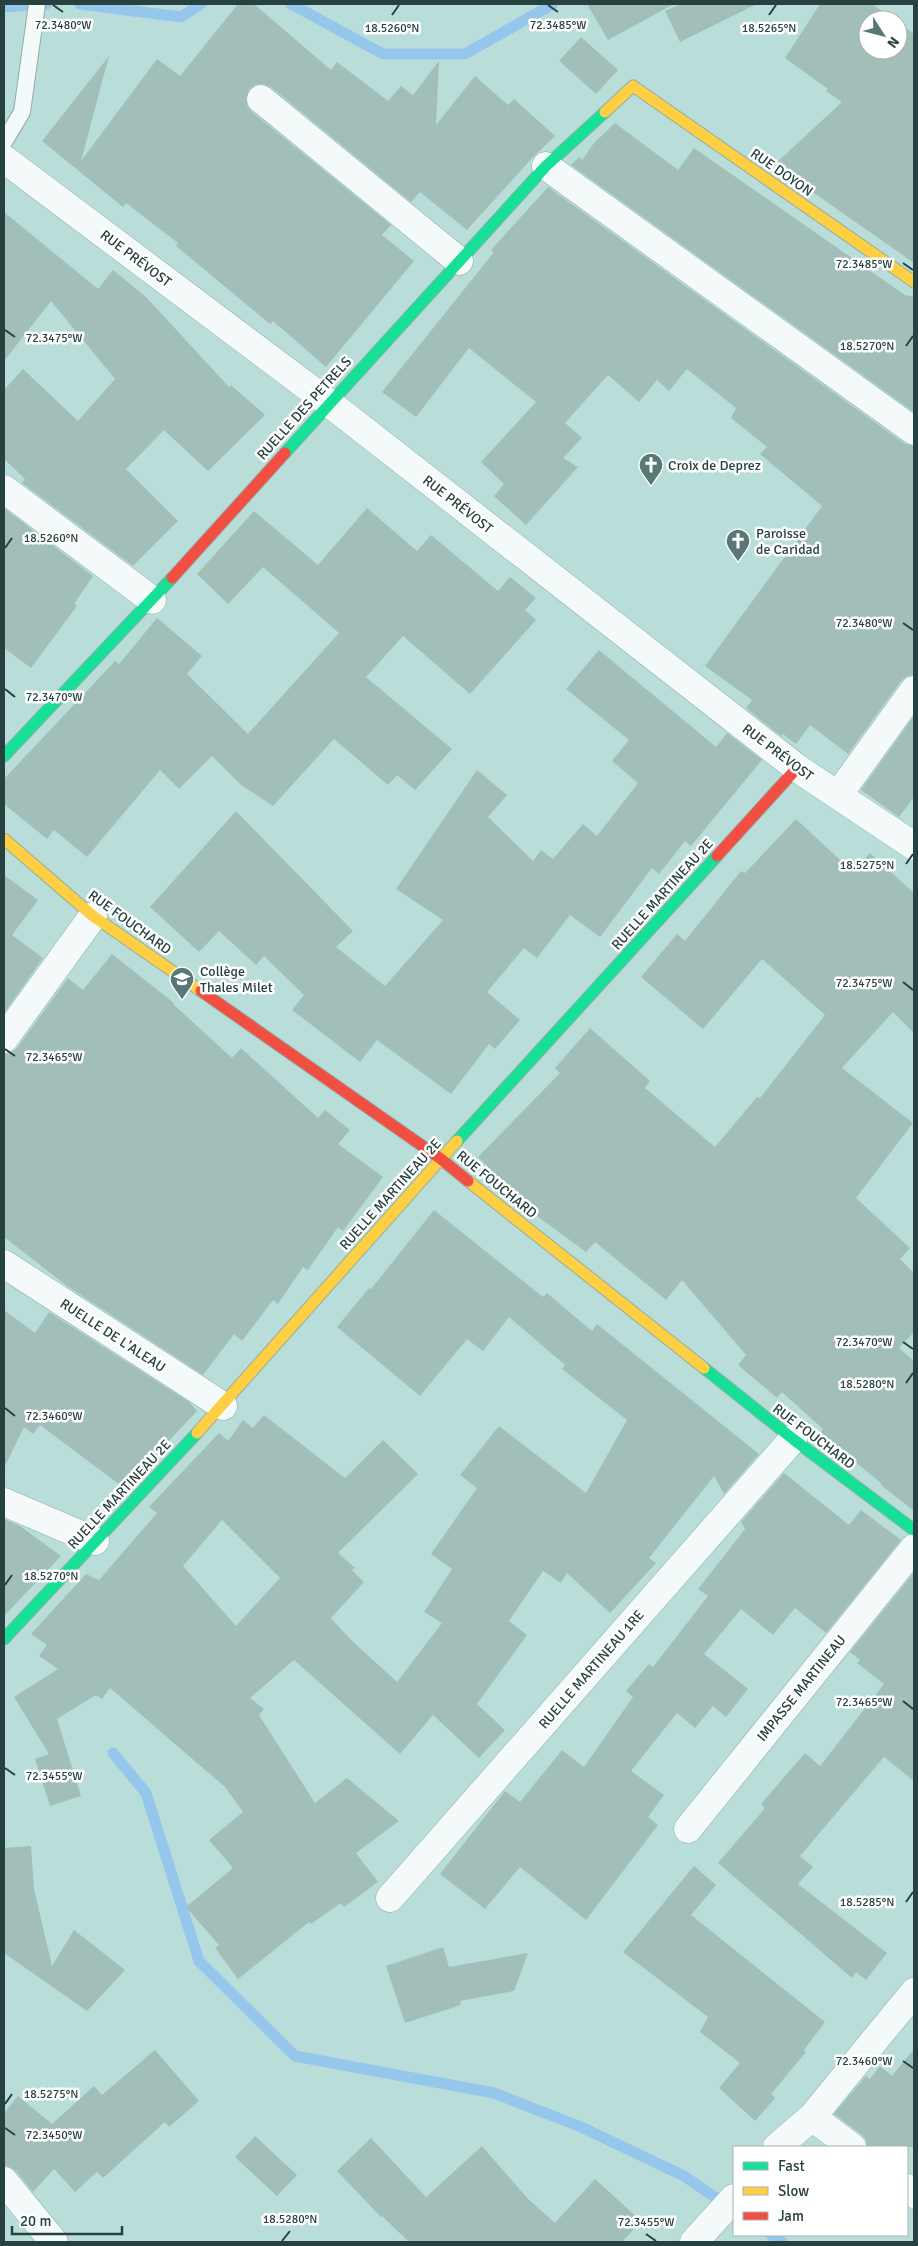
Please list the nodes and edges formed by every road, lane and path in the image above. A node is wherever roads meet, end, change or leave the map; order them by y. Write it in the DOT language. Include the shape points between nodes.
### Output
graph roads {
  1 [pos="38,4"];
  2 [pos="633,86"];
  3 [pos="261,99"];
  4 [pos="4,142"];
  5 [pos="4,159"];
  6 [pos="546,166"];
  7 [pos="459,261"];
  8 [pos="914,282"];
  9 [pos="329,403"];
  10 [pos="914,431"];
  11 [pos="4,489"];
  12 [pos="152,600"];
  13 [pos="914,690"];
  14 [pos="4,756"];
  15 [pos="797,768"];
  16 [pos="838,795"];
  17 [pos="4,839"];
  18 [pos="914,846"];
  19 [pos="93,916"];
  20 [pos="4,1039"];
  21 [pos="441,1158"];
  22 [pos="4,1264"];
  23 [pos="223,1406"];
  24 [pos="793,1439"];
  25 [pos="4,1502"];
  26 [pos="914,1530"];
  27 [pos="95,1541"];
  28 [pos="914,1548"];
  29 [pos="4,1639"];
  30 [pos="688,1829"];
  31 [pos="390,1898"];
  32 [pos="914,1992"];
  33 [pos="812,2117"];
  34 [pos="779,2145"];
  35 [pos="851,2146"];
  36 [pos="4,2182"];
  37 [pos="733,2199"];
  38 [pos="54,2242"];
  39 [pos="694,2242"];
  1 -- 4 [label="lane" via="22,112"];
  2 -- 6 [label="street, RUELLE DES PETRELS"];
  2 -- 8 [label="street, RUE DOYON"];
  3 -- 7 [label="street"];
  5 -- 9 [label="street, RUE PRÉVOST"];
  6 -- 7 [label="street, RUELLE DES PETRELS"];
  6 -- 10 [label="street"];
  7 -- 9 [label="street, RUELLE DES PETRELS"];
  9 -- 12 [label="street, RUELLE DES PETRELS"];
  9 -- 15 [label="street, RUE PRÉVOST"];
  11 -- 12 [label="street"];
  12 -- 14 [label="street, RUELLE DES PETRELS"];
  13 -- 16 [label="street"];
  15 -- 16 [label="street, RUE PRÉVOST"];
  15 -- 21 [label="street, RUELLE MARTINEAU 2E"];
  16 -- 18 [label="street, RUE PRÉVOST"];
  17 -- 19 [label="street, RUE FOUCHARD"];
  19 -- 20 [label="street"];
  19 -- 21 [label="street, RUE FOUCHARD"];
  21 -- 23 [label="street, RUELLE MARTINEAU 2E"];
  21 -- 24 [label="street, RUE FOUCHARD"];
  22 -- 23 [label="street, RUELLE DE L'ALEAU"];
  23 -- 27 [label="street, RUELLE MARTINEAU 2E"];
  24 -- 26 [label="street, RUE FOUCHARD"];
  24 -- 31 [label="street, RUELLE MARTINEAU 1RE"];
  25 -- 27 [label="street"];
  27 -- 29 [label="street, RUELLE MARTINEAU 2E"];
  28 -- 30 [label="street, IMPASSE MARTINEAU"];
  32 -- 33 [label="street"];
  33 -- 34 [label="street"];
  33 -- 35 [label="street"];
  36 -- 38 [label="street"];
  37 -- 39 [label="street"];
}
